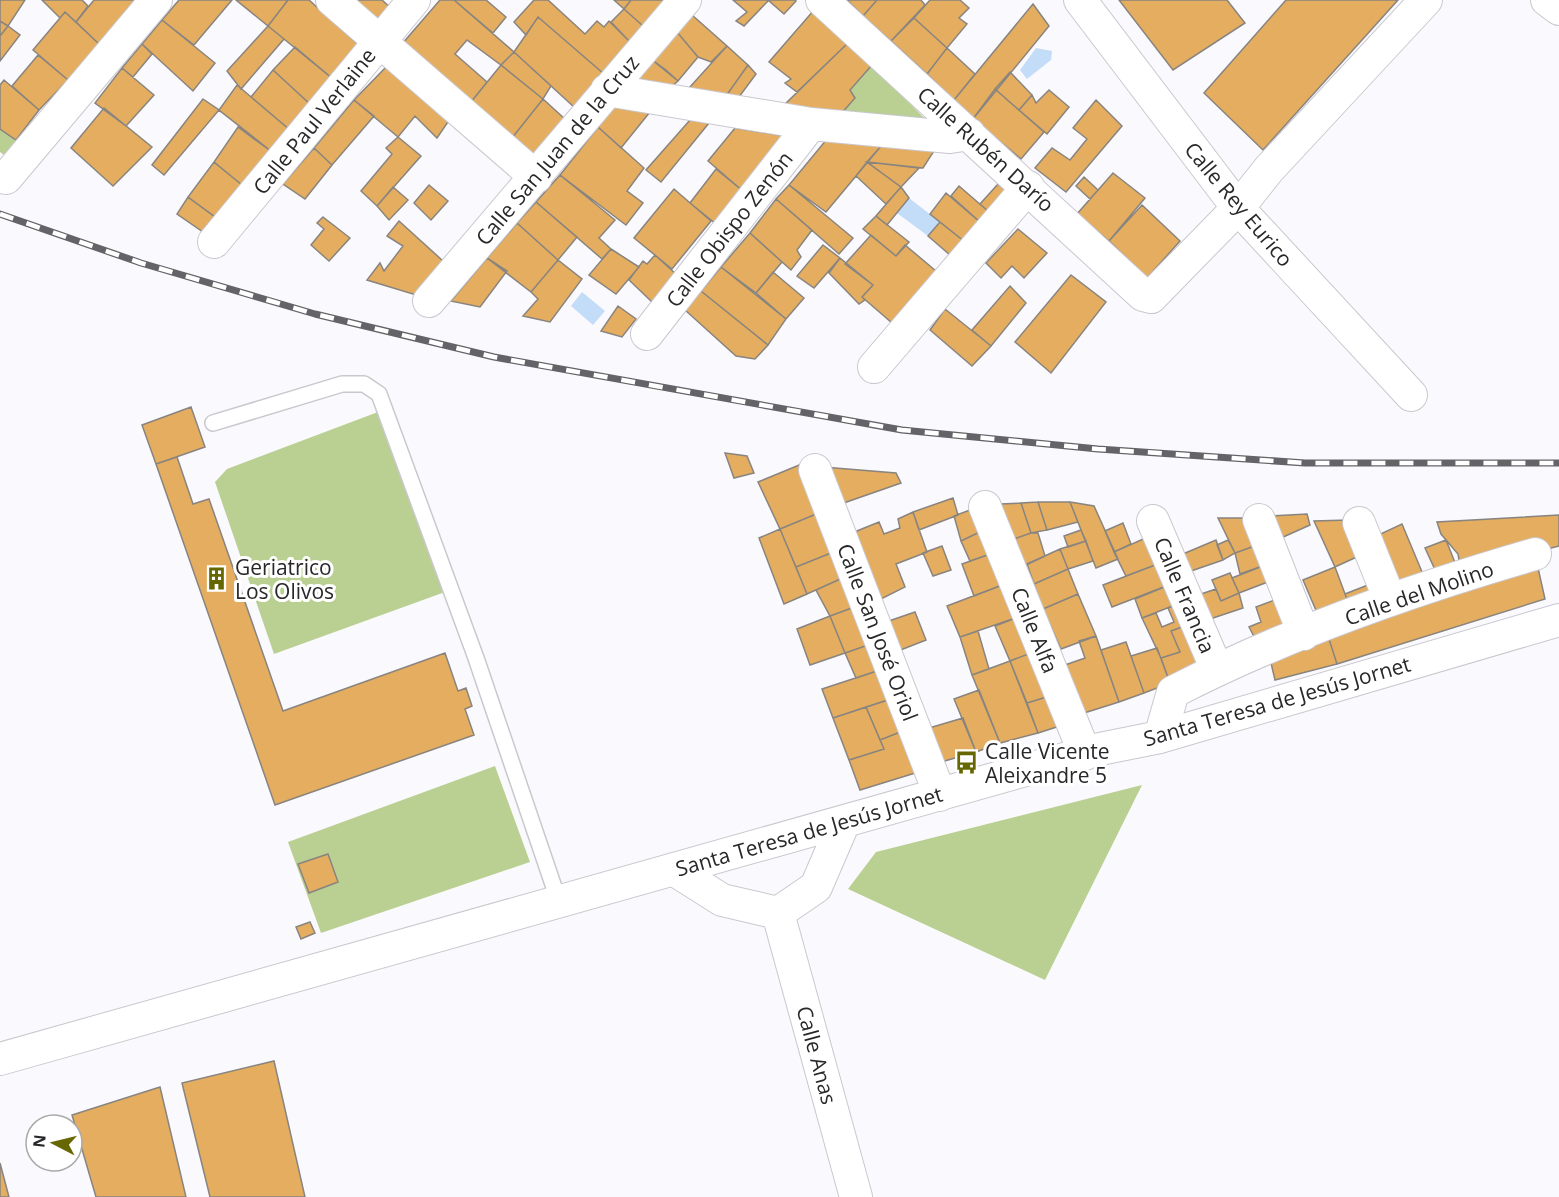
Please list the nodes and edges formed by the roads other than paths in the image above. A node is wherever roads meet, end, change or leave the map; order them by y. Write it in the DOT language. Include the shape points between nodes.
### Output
graph roads {
  1 [pos="156,0"];
  2 [pos="332,0"];
  3 [pos="414,0"];
  4 [pos="685,0"];
  5 [pos="822,0"];
  6 [pos="1080,0"];
  7 [pos="1426,0"];
  8 [pos="1547,0"];
  9 [pos="1559,9"];
  10 [pos="380,40"];
  11 [pos="607,90"];
  12 [pos="811,124"];
  13 [pos="969,134"];
  14 [pos="536,177"];
  15 [pos="6,178"];
  16 [pos="1028,187"];
  17 [pos="1238,208"];
  18 [pos="214,242"];
  19 [pos="429,301"];
  20 [pos="647,334"];
  21 [pos="874,367"];
  22 [pos="1412,396"];
  23 [pos="213,423"];
  24 [pos="815,470"];
  25 [pos="985,507"];
  26 [pos="1259,520"];
  27 [pos="1153,521"];
  28 [pos="1359,523"];
  29 [pos="1534,554"];
  30 [pos="1390,600"];
  31 [pos="1559,620"];
  32 [pos="1304,634"];
  33 [pos="1216,670"];
  34 [pos="1160,736"];
  35 [pos="1085,754"];
  36 [pos="940,795"];
  37 [pos="844,822"];
  38 [pos="673,869"];
  39 [pos="559,902"];
  40 [pos="778,913"];
  41 [pos="0,1059"];
  42 [pos="856,1197"];
  1 -- 15 [label="street"];
  2 -- 10 [label="street"];
  3 -- 10 [label="street, Calle Paul Verlaine"];
  4 -- 11 [label="street, Calle San Juan de la Cruz"];
  5 -- 13 [label="street, Calle Rubén Darío"];
  6 -- 17 [label="street, Calle Rey Eurico"];
  7 -- 17 [label="street" via="1269,169"];
  8 -- 9 [label="street"];
  10 -- 14 [label="street"];
  10 -- 18 [label="street, Calle Paul Verlaine"];
  11 -- 12 [label="street"];
  11 -- 14 [label="street, Calle San Juan de la Cruz"];
  12 -- 13 [label="street" via="950,137"];
  12 -- 20 [label="street, Calle Obispo Zenón"];
  13 -- 16 [label="street, Calle Rubén Darío"];
  14 -- 19 [label="street, Calle San Juan de la Cruz"];
  16 -- 17 [label="street, Calle Rubén Darío" via="1143,295 1151,297"];
  16 -- 21 [label="street"];
  17 -- 22 [label="street, Calle Rey Eurico"];
  23 -- 39 [label="lane" via="342,384 364,384 379,394 476,658"];
  24 -- 36 [label="street, Calle San José Oriol"];
  25 -- 35 [label="street, Calle Alfa"];
  26 -- 32 [label="street"];
  27 -- 33 [label="street, Calle Francia"];
  28 -- 30 [label="street"];
  29 -- 30 [label="street, Calle del Molino"];
  30 -- 32 [label="street, Calle del Molino"];
  31 -- 34 [label="street, Santa Teresa de Jesús Jornet"];
  32 -- 33 [label="street, Calle del Molino"];
  33 -- 34 [label="street, Calle del Molino" via="1173,692"];
  34 -- 35 [label="street, Santa Teresa de Jesús Jornet"];
  35 -- 36 [label="street, Santa Teresa de Jesús Jornet"];
  36 -- 37 [label="street, Santa Teresa de Jesús Jornet"];
  37 -- 38 [label="street, Santa Teresa de Jesús Jornet"];
  37 -- 40 [label="street" via="816,887"];
  38 -- 39 [label="street, Santa Teresa de Jesús Jornet"];
  38 -- 40 [label="street" via="722,900"];
  39 -- 41 [label="street, Santa Teresa de Jesús Jornet"];
  40 -- 42 [label="street, Calle Anas"];
}
